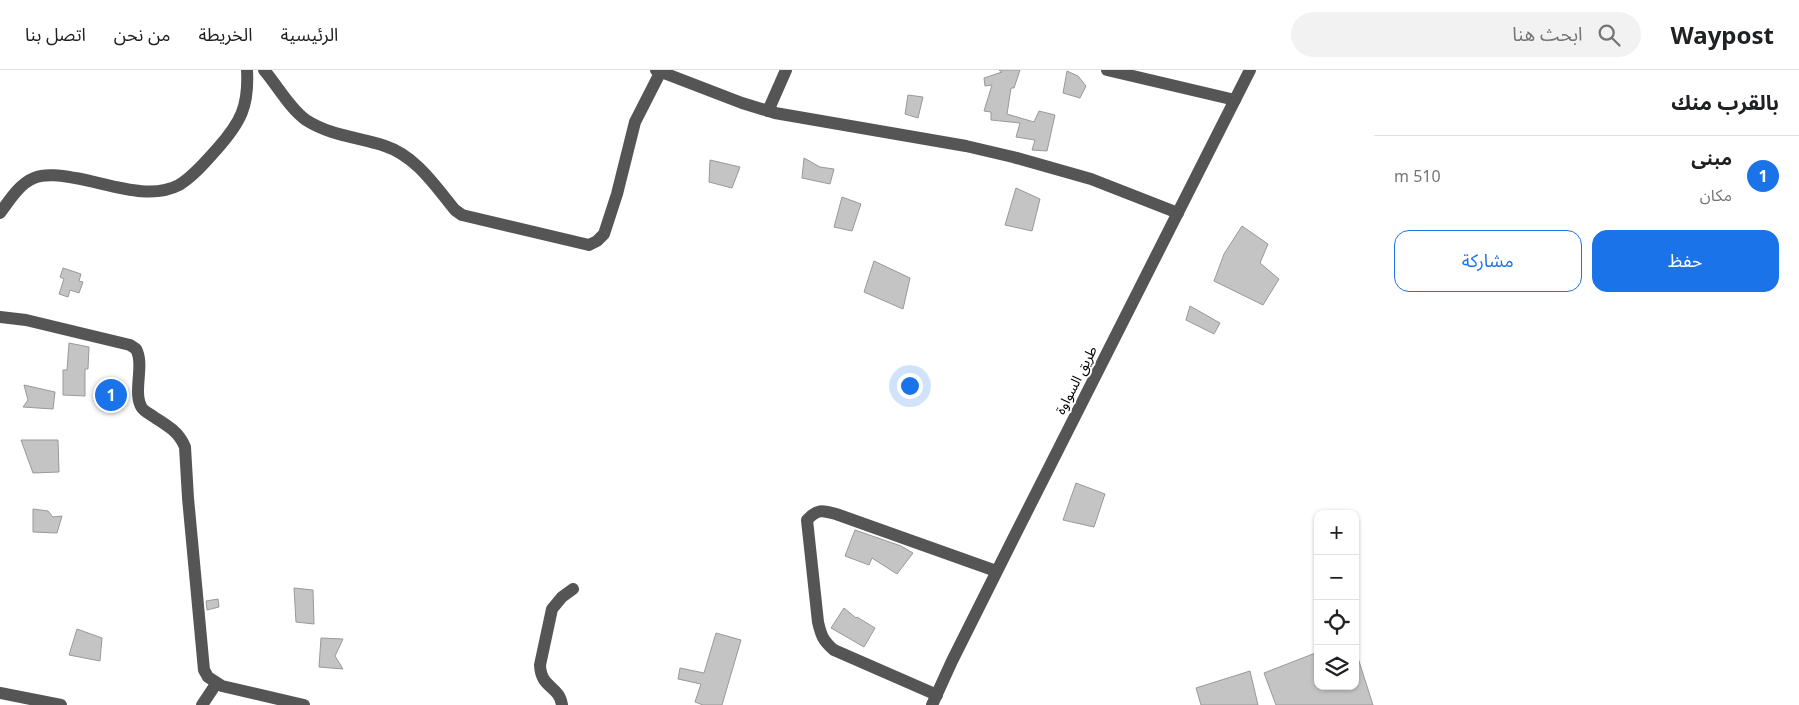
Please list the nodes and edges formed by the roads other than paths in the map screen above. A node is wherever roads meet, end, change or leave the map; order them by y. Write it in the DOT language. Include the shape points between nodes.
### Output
graph roads {
  1 [pos="247,70"];
  2 [pos="264,70"];
  3 [pos="786,70"];
  4 [pos="1107,70"];
  5 [pos="1250,70"];
  6 [pos="658,71"];
  7 [pos="1235,100"];
  8 [pos="768,111"];
  9 [pos="0,213"];
  10 [pos="1178,213"];
  11 [pos="0,317"];
  12 [pos="996,571"];
  13 [pos="573,589"];
  14 [pos="216,684"];
  15 [pos="0,693"];
  16 [pos="934,700"];
  17 [pos="61,705"];
  18 [pos="202,705"];
  19 [pos="304,705"];
  20 [pos="562,705"];
  1 -- 9 [label="street" via="248,94 244,110 225,140 178,185 147,193 67,177 40,177 23,185"];
  2 -- 6 [label="street" via="306,120 336,135 394,150 416,165 462,215 589,245 604,234 635,122"];
  3 -- 8 [label="street"];
  4 -- 7 [label="street"];
  5 -- 7 [label="street, طريق السواوة"];
  6 -- 8 [label="street"];
  7 -- 10 [label="street, طريق السواوة"];
  8 -- 10 [label="street" via="966,146 1092,179"];
  10 -- 12 [label="street, طريق السواوة"];
  11 -- 14 [label="street" via="26,320 130,345 138,352 141,406 171,428 185,447 201,652 204,670"];
  12 -- 16 [label="street, طريق السواوة"];
  12 -- 16 [label="street" via="824,510 814,512 806,520 821,637 834,650"];
  13 -- 20 [label="street" via="552,609 540,665 543,681 561,697"];
  14 -- 18 [label="street"];
  14 -- 19 [label="street"];
  15 -- 17 [label="street"];
}
